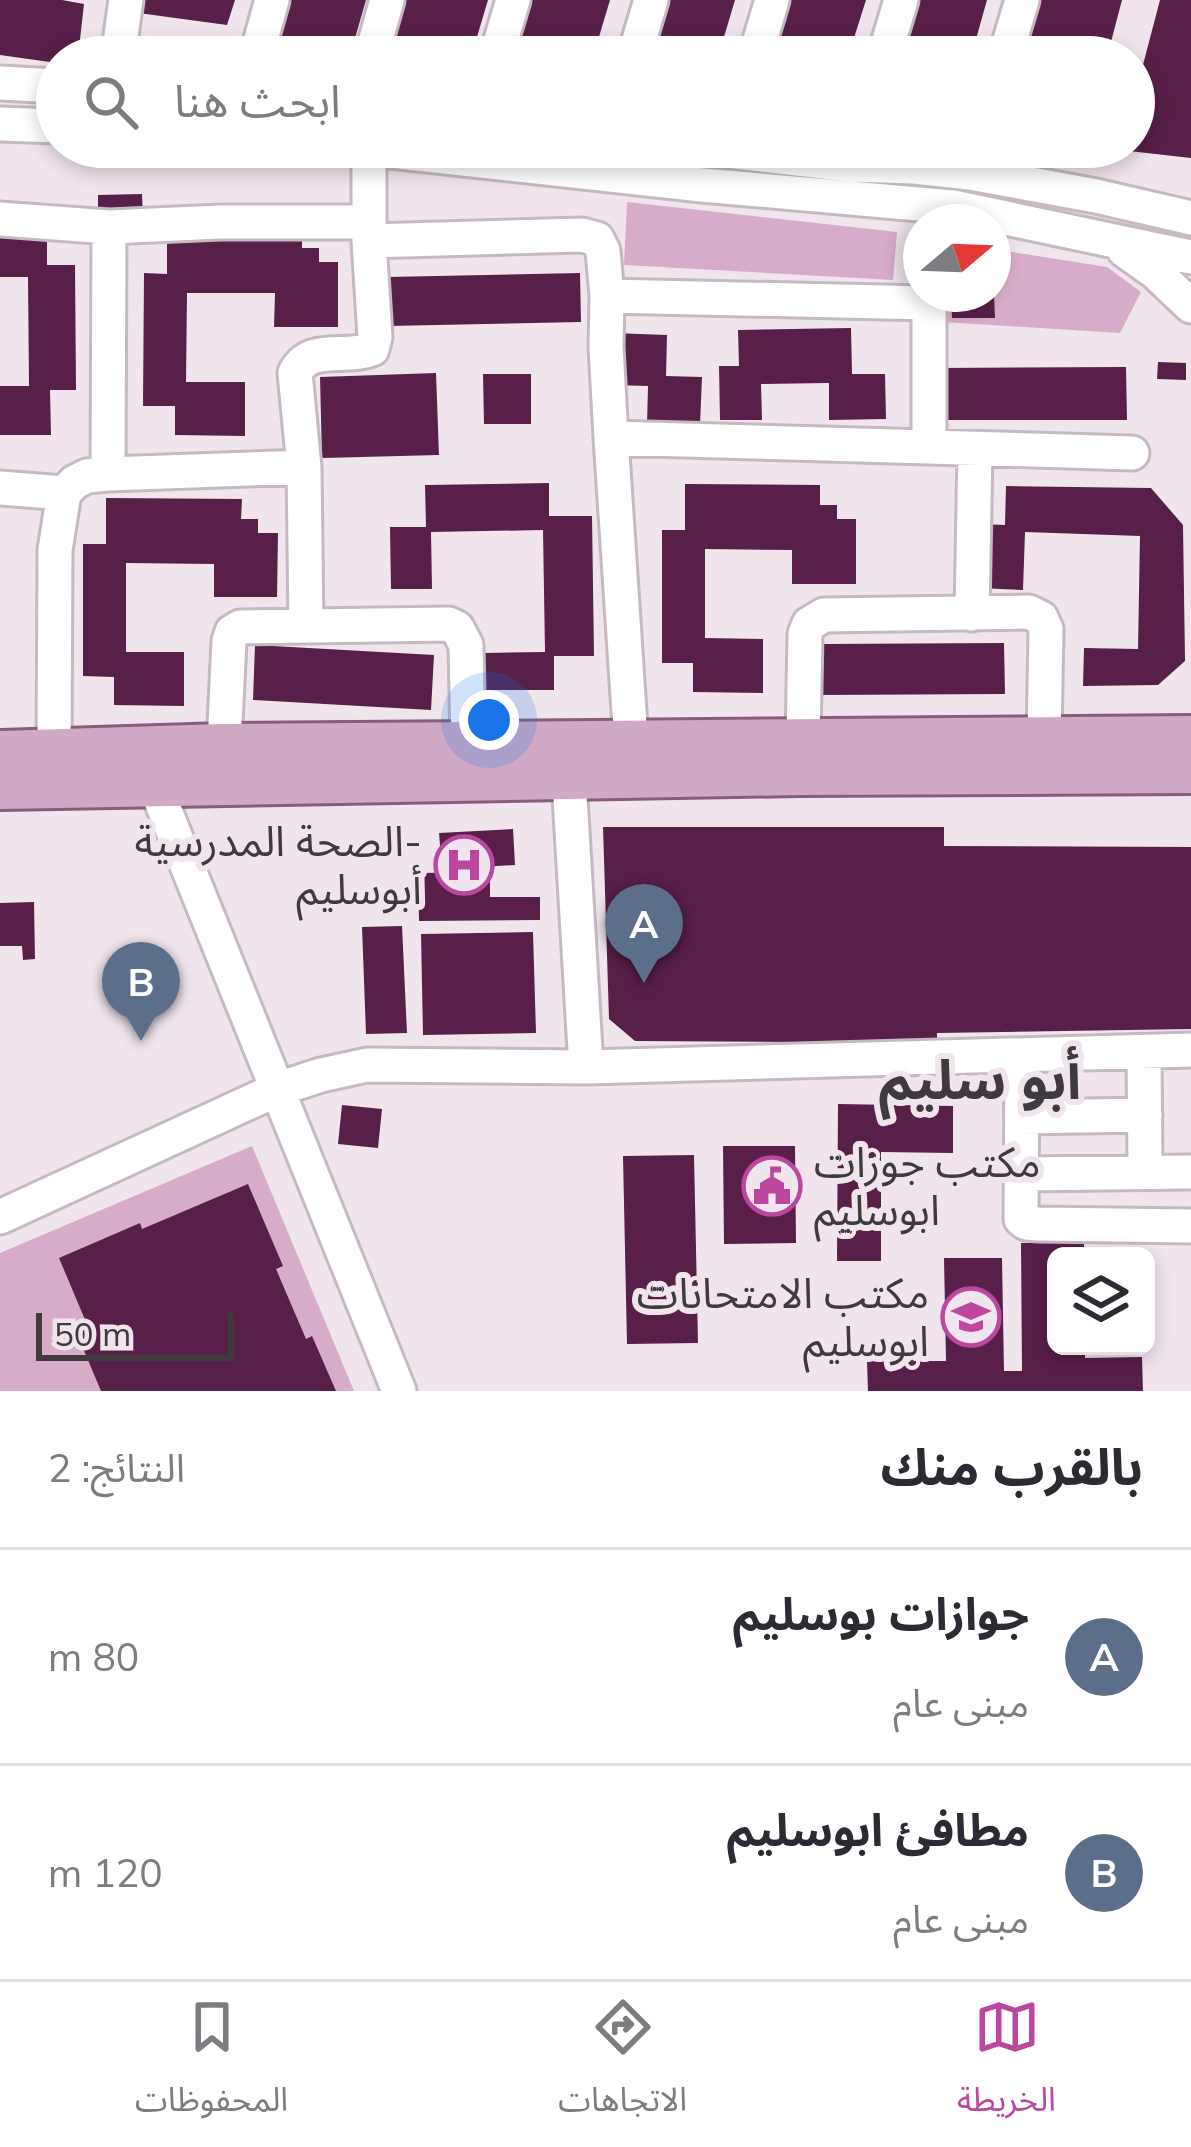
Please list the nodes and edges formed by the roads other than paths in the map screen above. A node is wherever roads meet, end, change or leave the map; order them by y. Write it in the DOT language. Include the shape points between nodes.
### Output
graph roads {
  1 [pos="126,0"];
  2 [pos="272,0"];
  3 [pos="387,0"];
  4 [pos="513,0"];
  5 [pos="651,0"];
  6 [pos="772,0"];
  7 [pos="901,0"];
  8 [pos="1022,0"];
  9 [pos="121,36"];
  10 [pos="262,36"];
  11 [pos="377,36"];
  12 [pos="502,36"];
  13 [pos="640,36"];
  14 [pos="761,36"];
  15 [pos="890,36"];
  16 [pos="1011,36"];
  17 [pos="0,83"];
  18 [pos="36,85"];
  19 [pos="0,124"];
  20 [pos="36,125"];
  21 [pos="369,168"];
  22 [pos="529,168"];
  23 [pos="1001,168"];
  24 [pos="903,211"];
  25 [pos="1191,218"];
  26 [pos="0,219"];
  27 [pos="1011,220"];
  28 [pos="109,227"];
  29 [pos="369,231"];
  30 [pos="1113,242"];
  31 [pos="1191,257"];
  32 [pos="607,296"];
  33 [pos="903,298"];
  34 [pos="1191,306"];
  35 [pos="929,312"];
  36 [pos="611,438"];
  37 [pos="929,447"];
  38 [pos="975,449"];
  39 [pos="1132,453"];
  40 [pos="304,467"];
  41 [pos="108,474"];
  42 [pos="0,488"];
  43 [pos="64,493"];
  44 [pos="972,614"];
  45 [pos="306,624"];
  46 [pos="1191,737"];
  47 [pos="1044,739"];
  48 [pos="803,741"];
  49 [pos="631,742"];
  50 [pos="468,743"];
  51 [pos="224,745"];
  52 [pos="54,749"];
  53 [pos="0,752"];
  54 [pos="674,760"];
  55 [pos="1191,772"];
  56 [pos="568,780"];
  57 [pos="155,786"];
  58 [pos="0,788"];
  59 [pos="1191,1050"];
  60 [pos="1144,1052"];
  61 [pos="1022,1055"];
  62 [pos="586,1067"];
  63 [pos="278,1089"];
  64 [pos="1145,1115"];
  65 [pos="1022,1117"];
  66 [pos="1145,1172"];
  67 [pos="1191,1172"];
  68 [pos="1022,1174"];
  69 [pos="0,1217"];
  70 [pos="1191,1226"];
  71 [pos="399,1391"];
  1 -- 9 [label="street"];
  2 -- 10 [label="street"];
  3 -- 11 [label="street"];
  4 -- 12 [label="street"];
  5 -- 13 [label="street"];
  6 -- 14 [label="street"];
  7 -- 15 [label="street"];
  8 -- 16 [label="street"];
  17 -- 18 [label="street"];
  19 -- 20 [label="street"];
  21 -- 29 [label="street"];
  22 -- 24 [label="street"];
  23 -- 25 [label="street"];
  26 -- 28 [label="street"];
  27 -- 30 [label="street"];
  28 -- 29 [label="street" via="220,222"];
  28 -- 41 [label="street"];
  29 -- 32 [label="street" via="597,238"];
  29 -- 40 [label="street" via="372,349 300,362"];
  30 -- 31 [label="street"];
  30 -- 34 [label="street"];
  32 -- 33 [label="street"];
  32 -- 36 [label="street"];
  35 -- 37 [label="street"];
  36 -- 37 [label="street"];
  36 -- 49 [label="street"];
  37 -- 38 [label="street"];
  38 -- 39 [label="street"];
  38 -- 44 [label="street"];
  40 -- 41 [label="street"];
  40 -- 45 [label="street"];
  41 -- 43 [label="street" via="87,476"];
  42 -- 43 [label="street"];
  43 -- 52 [label="street" via="55,550"];
  44 -- 47 [label="street" via="1042,618"];
  44 -- 48 [label="street" via="814,618 805,634"];
  45 -- 50 [label="street" via="458,628 466,645"];
  45 -- 51 [label="street" via="232,632"];
  46 -- 47 [label="main road"];
  47 -- 48 [label="main road"];
  48 -- 54 [label="main road"];
  49 -- 50 [label="main road"];
  49 -- 54 [label="main road"];
  50 -- 51 [label="main road"];
  51 -- 52 [label="main road"];
  52 -- 53 [label="main road"];
  54 -- 55 [label="main road"];
  54 -- 56 [label="main road"];
  56 -- 57 [label="main road"];
  56 -- 62 [label="street"];
  57 -- 58 [label="main road"];
  57 -- 63 [label="street"];
  59 -- 60 [label="street"];
  60 -- 61 [label="street"];
  60 -- 64 [label="street"];
  61 -- 62 [label="street"];
  61 -- 65 [label="street"];
  62 -- 63 [label="street" via="367,1065"];
  63 -- 69 [label="street"];
  63 -- 71 [label="street"];
  64 -- 65 [label="street"];
  64 -- 66 [label="street"];
  65 -- 68 [label="street"];
  66 -- 67 [label="street"];
  66 -- 68 [label="street"];
  68 -- 70 [label="street" via="1026,1223"];
}
